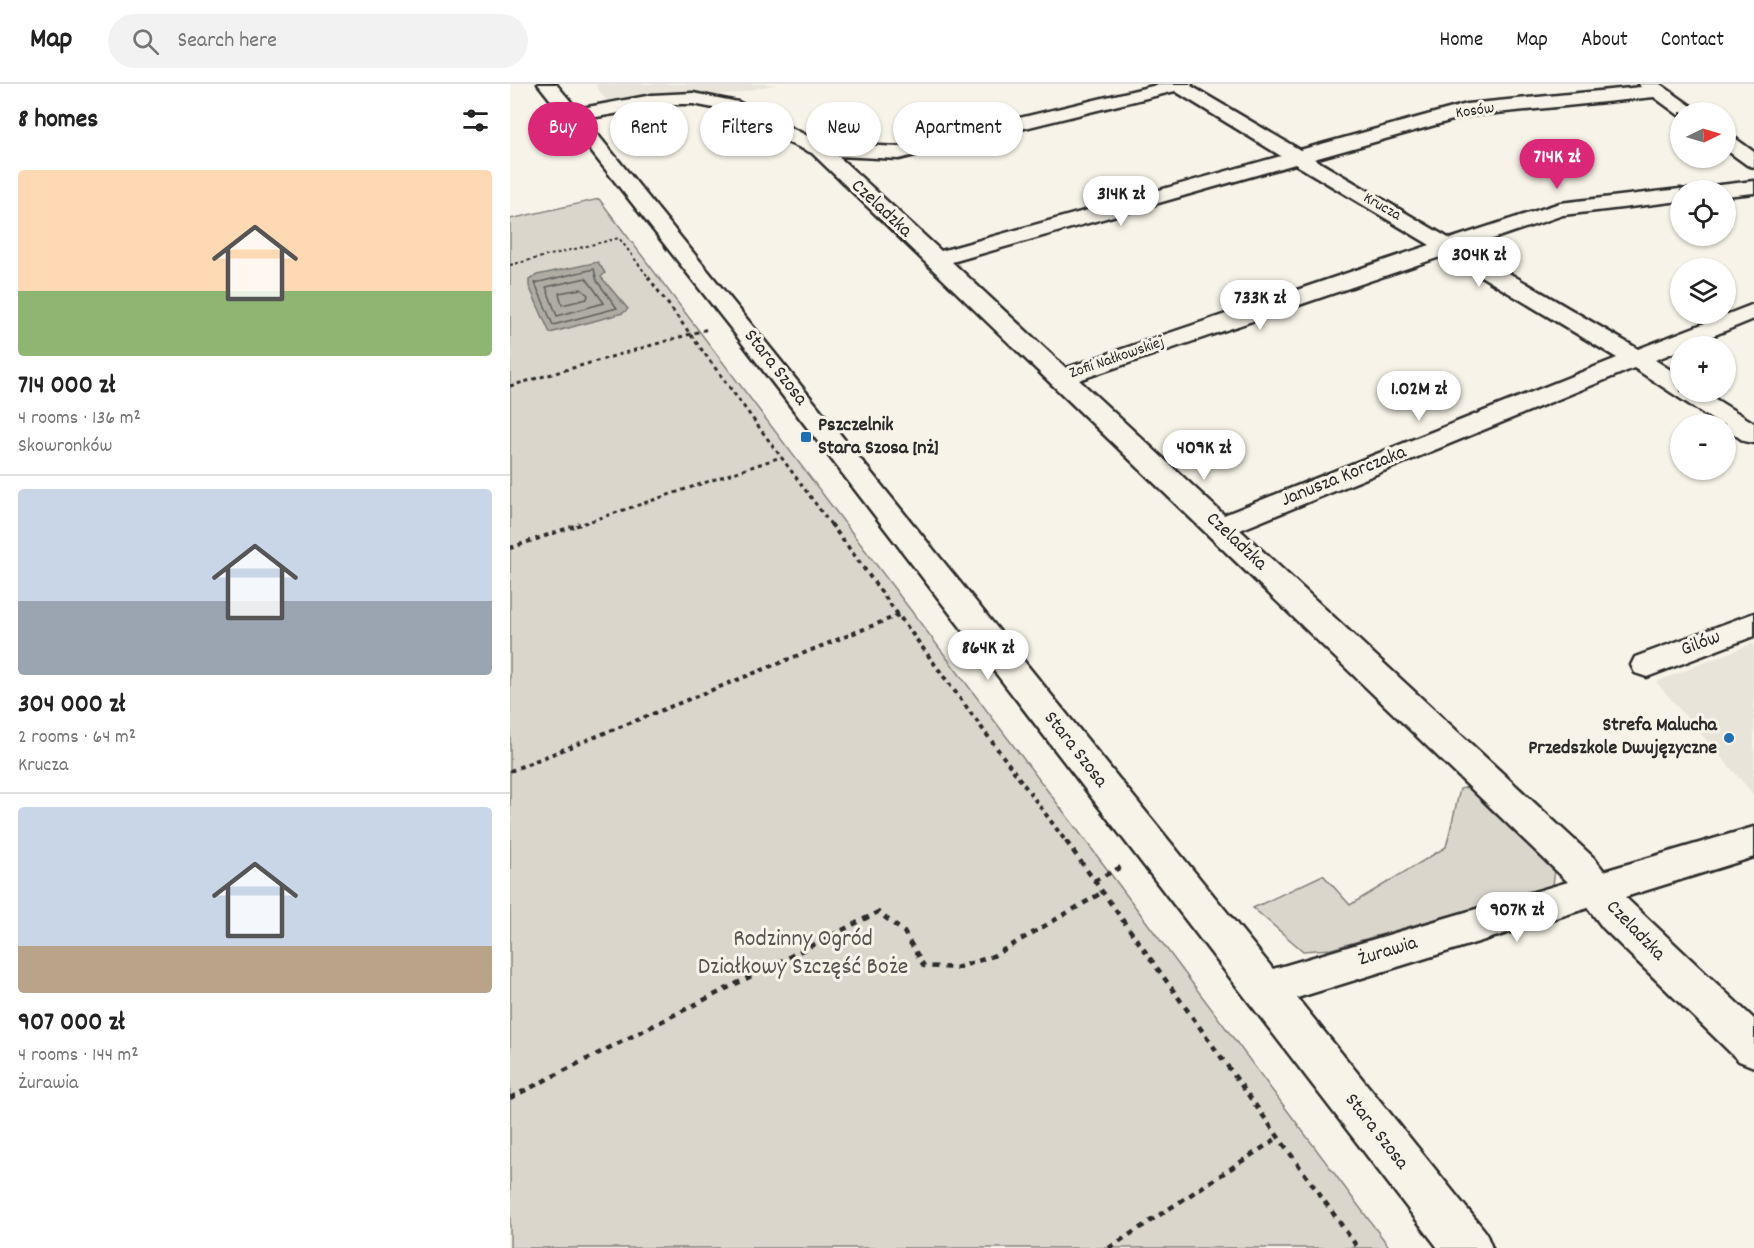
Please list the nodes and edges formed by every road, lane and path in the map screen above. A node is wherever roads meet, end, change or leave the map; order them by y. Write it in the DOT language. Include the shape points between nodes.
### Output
graph roads {
  1 [pos="548,84"];
  2 [pos="1178,84"];
  3 [pos="1653,88"];
  4 [pos="562,102"];
  5 [pos="1673,102"];
  6 [pos="598,111"];
  7 [pos="806,143"];
  8 [pos="598,148"];
  9 [pos="1736,148"];
  10 [pos="881,152"];
  11 [pos="826,156"];
  12 [pos="1297,157"];
  13 [pos="1754,161"];
  14 [pos="1754,187"];
  15 [pos="1736,189"];
  16 [pos="1670,196"];
  17 [pos="1448,246"];
  18 [pos="935,260"];
  19 [pos="510,265"];
  20 [pos="1754,311"];
  21 [pos="691,334"];
  22 [pos="1635,357"];
  23 [pos="1060,378"];
  24 [pos="1670,380"];
  25 [pos="510,386"];
  26 [pos="1703,402"];
  27 [pos="1754,435"];
  28 [pos="781,457"];
  29 [pos="1220,527"];
  30 [pos="510,548"];
  31 [pos="899,615"];
  32 [pos="1754,624"];
  33 [pos="1647,665"];
  34 [pos="510,771"];
  35 [pos="1754,842"];
  36 [pos="1596,889"];
  37 [pos="1103,892"];
  38 [pos="1264,990"];
  39 [pos="1754,1047"];
  40 [pos="510,1098"];
  41 [pos="1279,1137"];
  42 [pos="1109,1248"];
  43 [pos="1358,1248"];
  44 [pos="1468,1248"];
  1 -- 4 [label="street, Stara Szosa"];
  2 -- 10 [label="street" via="899,153"];
  2 -- 12 [label="street, Krucza"];
  3 -- 5 [label="street"];
  3 -- 12 [label="street, Kosów" via="1467,110"];
  6 -- 7 [label="street, Czeladzka" via="636,103 698,99 733,106"];
  8 -- 38 [label="street, Stara Szosa"];
  9 -- 13 [label="street"];
  11 -- 18 [label="street, Czeladzka"];
  12 -- 17 [label="street, Krucza"];
  12 -- 18 [label="street, Kosów"];
  14 -- 15 [label="street"];
  16 -- 17 [label="street, Zofii Nałkowskiej" via="1560,209"];
  17 -- 22 [label="street, Krucza"];
  17 -- 23 [label="street, Zofii Nałkowskiej"];
  18 -- 23 [label="street, Czeladzka"];
  19 -- 21 [label="path" via="619,238"];
  20 -- 22 [label="street, Janusza Korczaka"];
  21 -- 25 [label="path"];
  21 -- 28 [label="path"];
  22 -- 24 [label="street, Krucza"];
  22 -- 29 [label="street, Janusza Korczaka"];
  23 -- 29 [label="street, Czeladzka"];
  26 -- 27 [label="street"];
  28 -- 30 [label="path"];
  28 -- 31 [label="path"];
  29 -- 36 [label="street, Czeladzka" via="1572,861"];
  31 -- 34 [label="path"];
  31 -- 37 [label="path"];
  32 -- 33 [label="street, Gilów"];
  35 -- 36 [label="street, Żurawia"];
  36 -- 38 [label="street, Żurawia"];
  36 -- 39 [label="street, Czeladzka" via="1617,916"];
  37 -- 40 [label="path" via="993,956 956,968 924,966 904,932 878,912"];
  37 -- 41 [label="path"];
  38 -- 44 [label="street, Stara Szosa"];
  41 -- 42 [label="path"];
  41 -- 43 [label="path"];
}
